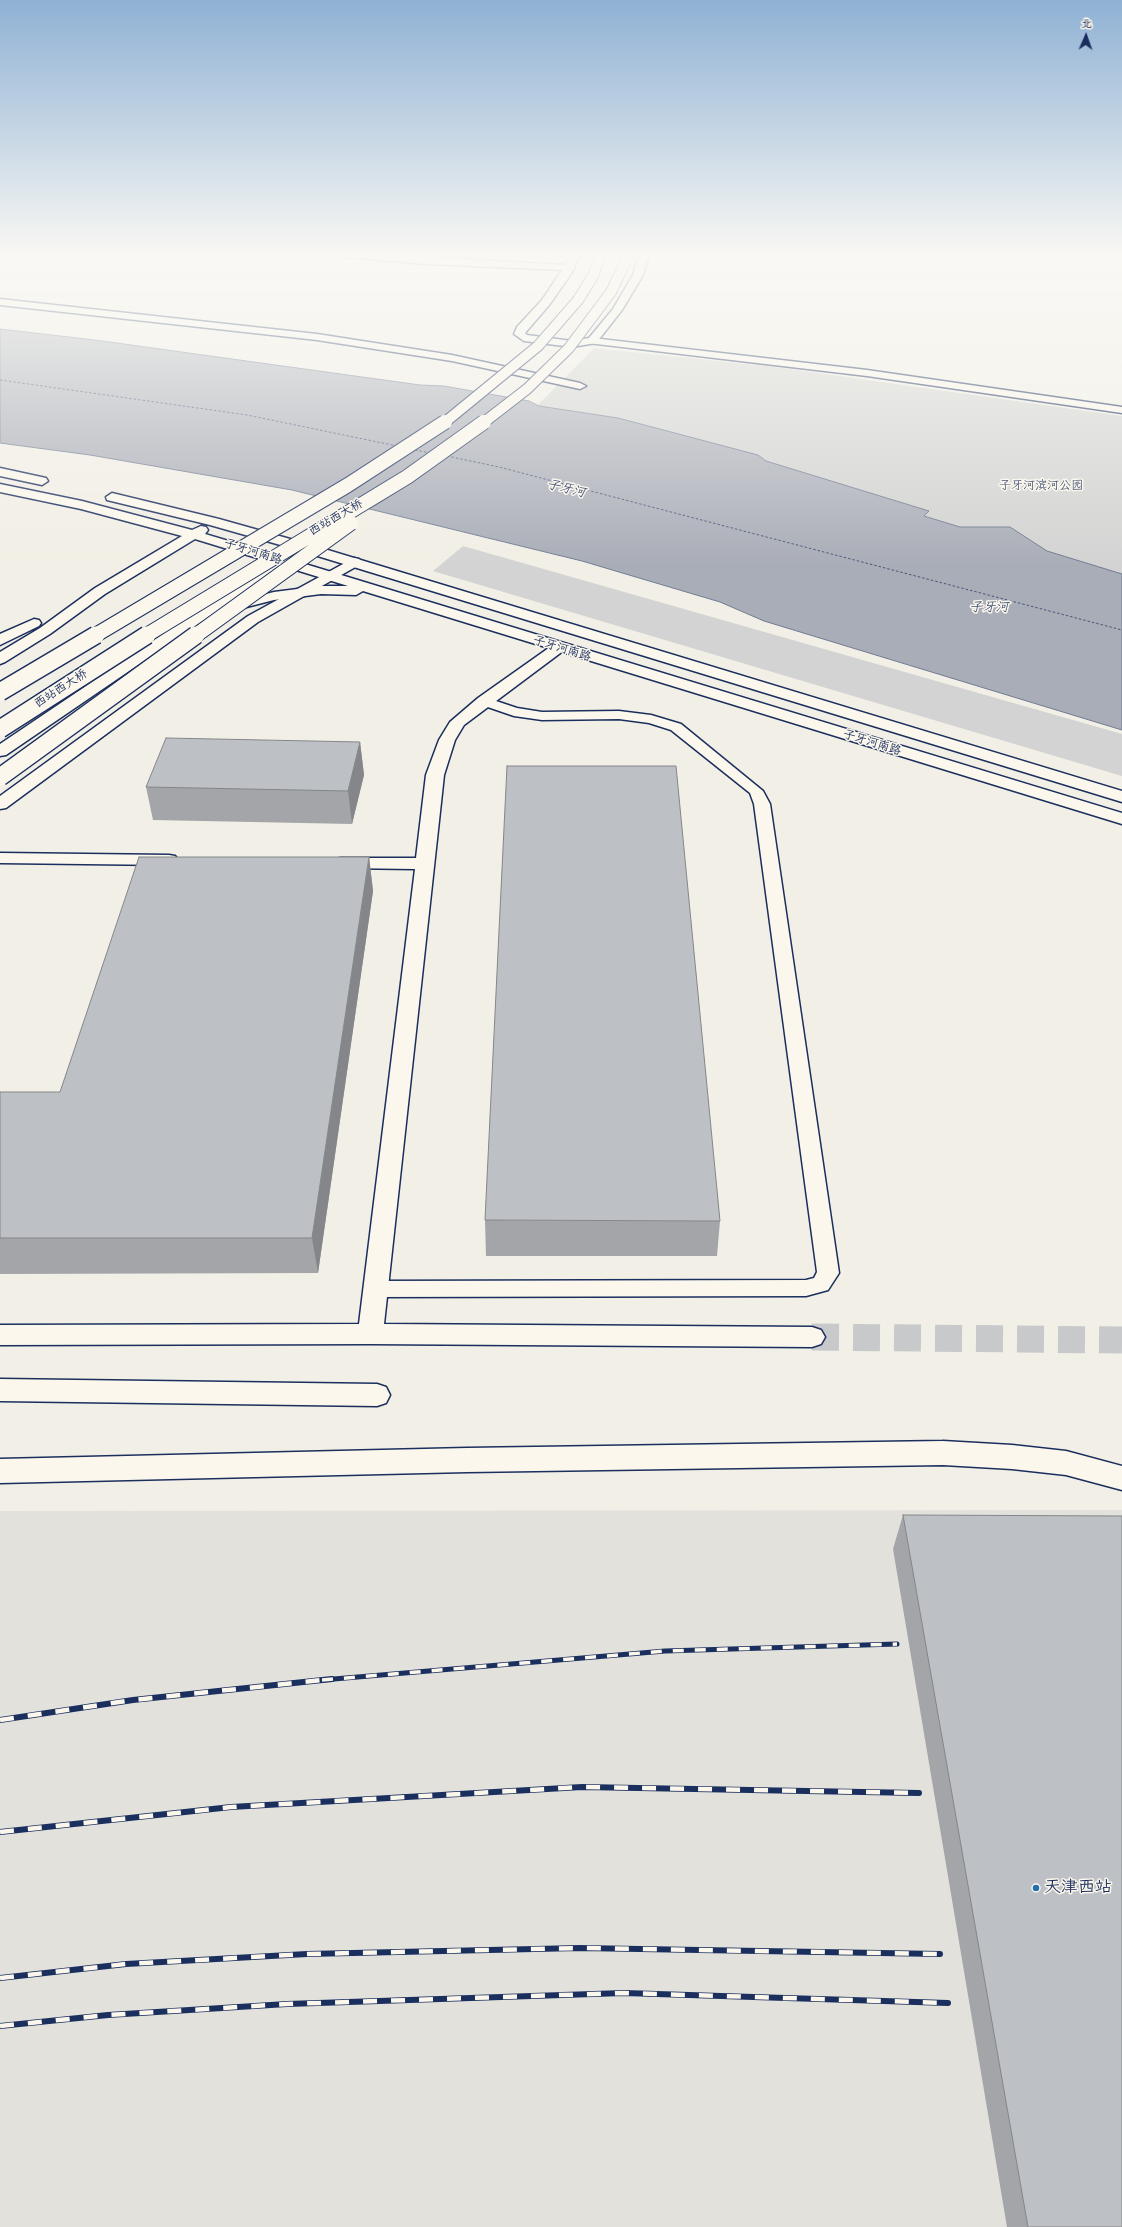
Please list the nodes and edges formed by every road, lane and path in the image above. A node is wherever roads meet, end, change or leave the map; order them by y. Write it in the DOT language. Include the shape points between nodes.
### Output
graph roads {
  1 [pos="452,358"];
  2 [pos="524,358"];
  3 [pos="558,358"];
  4 [pos="754,358"];
  5 [pos="802,358"];
  6 [pos="580,386"];
  7 [pos="1122,402"];
  8 [pos="1122,410"];
  9 [pos="0,472"];
  10 [pos="407,477"];
  11 [pos="58,485"];
  12 [pos="0,488"];
  13 [pos="103,495"];
  14 [pos="214,522"];
  15 [pos="192,534"];
  16 [pos="209,539"];
  17 [pos="284,541"];
  18 [pos="303,546"];
  19 [pos="156,557"];
  20 [pos="281,561"];
  21 [pos="354,562"];
  22 [pos="330,575"];
  23 [pos="100,591"];
  24 [pos="299,593"];
  25 [pos="403,598"];
  26 [pos="199,617"];
  27 [pos="0,640"];
  28 [pos="558,648"];
  29 [pos="0,658"];
  30 [pos="0,692"];
  31 [pos="484,701"];
  32 [pos="0,729"];
  33 [pos="0,751"];
  34 [pos="0,777"];
  35 [pos="1122,797"];
  36 [pos="0,804"];
  37 [pos="1122,819"];
  38 [pos="0,858"];
  39 [pos="184,861"];
  40 [pos="327,863"];
  41 [pos="423,864"];
  42 [pos="376,1289"];
  43 [pos="370,1334"];
  44 [pos="0,1335"];
  45 [pos="812,1337"];
  46 [pos="0,1390"];
  47 [pos="377,1395"];
  48 [pos="0,1471"];
  49 [pos="1122,1478"];
  1 -- 6 [label="main road"];
  2 -- 30 [label="main road, 西站西大桥, bridge" via="454,416 348,485"];
  3 -- 10 [label="main road, 西站西大桥, bridge" via="498,412"];
  4 -- 8 [label="main road"];
  5 -- 7 [label="main road"];
  9 -- 11 [label="main road"];
  10 -- 32 [label="main road, 西站西大桥, bridge" via="182,612"];
  10 -- 34 [label="main road, bridge" via="342,530"];
  12 -- 15 [label="main road, 子牙河南路" via="89,506"];
  13 -- 14 [label="main road, 子牙河南路"];
  14 -- 15 [label="main road"];
  14 -- 17 [label="main road, 子牙河南路"];
  15 -- 16 [label="main road, 子牙河南路"];
  15 -- 19 [label="main road"];
  16 -- 17 [label="main road" via="253,538"];
  16 -- 19 [label="main road" via="182,546"];
  16 -- 20 [label="main road, 子牙河南路"];
  17 -- 18 [label="main road, 子牙河南路"];
  18 -- 20 [label="main road"];
  18 -- 21 [label="main road, 子牙河南路"];
  19 -- 23 [label="main road"];
  20 -- 22 [label="main road, 子牙河南路"];
  20 -- 26 [label="main road"];
  21 -- 22 [label="main road"];
  21 -- 35 [label="main road, 子牙河南路"];
  22 -- 24 [label="main road"];
  22 -- 25 [label="main road, 子牙河南路"];
  23 -- 27 [label="main road"];
  23 -- 29 [label="main road" via="45,631"];
  24 -- 25 [label="main road" via="354,590"];
  24 -- 26 [label="main road" via="252,601"];
  24 -- 36 [label="main road" via="253,619 209,650"];
  25 -- 28 [label="main road, 子牙河南路"];
  26 -- 33 [label="main road"];
  28 -- 31 [label="main road"];
  28 -- 37 [label="main road, 子牙河南路"];
  31 -- 41 [label="main road" via="458,722 447,740 435,775"];
  31 -- 42 [label="lane" via="514,712 542,716 619,715 651,719 676,727 756,791 762,804 828,1273 821,1284 806,1288"];
  38 -- 39 [label="main road"];
  40 -- 41 [label="main road"];
  41 -- 42 [label="main road"];
  42 -- 43 [label="main road"];
  43 -- 44 [label="main road"];
  43 -- 45 [label="main road"];
  46 -- 47 [label="main road"];
  48 -- 49 [label="main road" via="467,1460 942,1453 1066,1463"];
}
